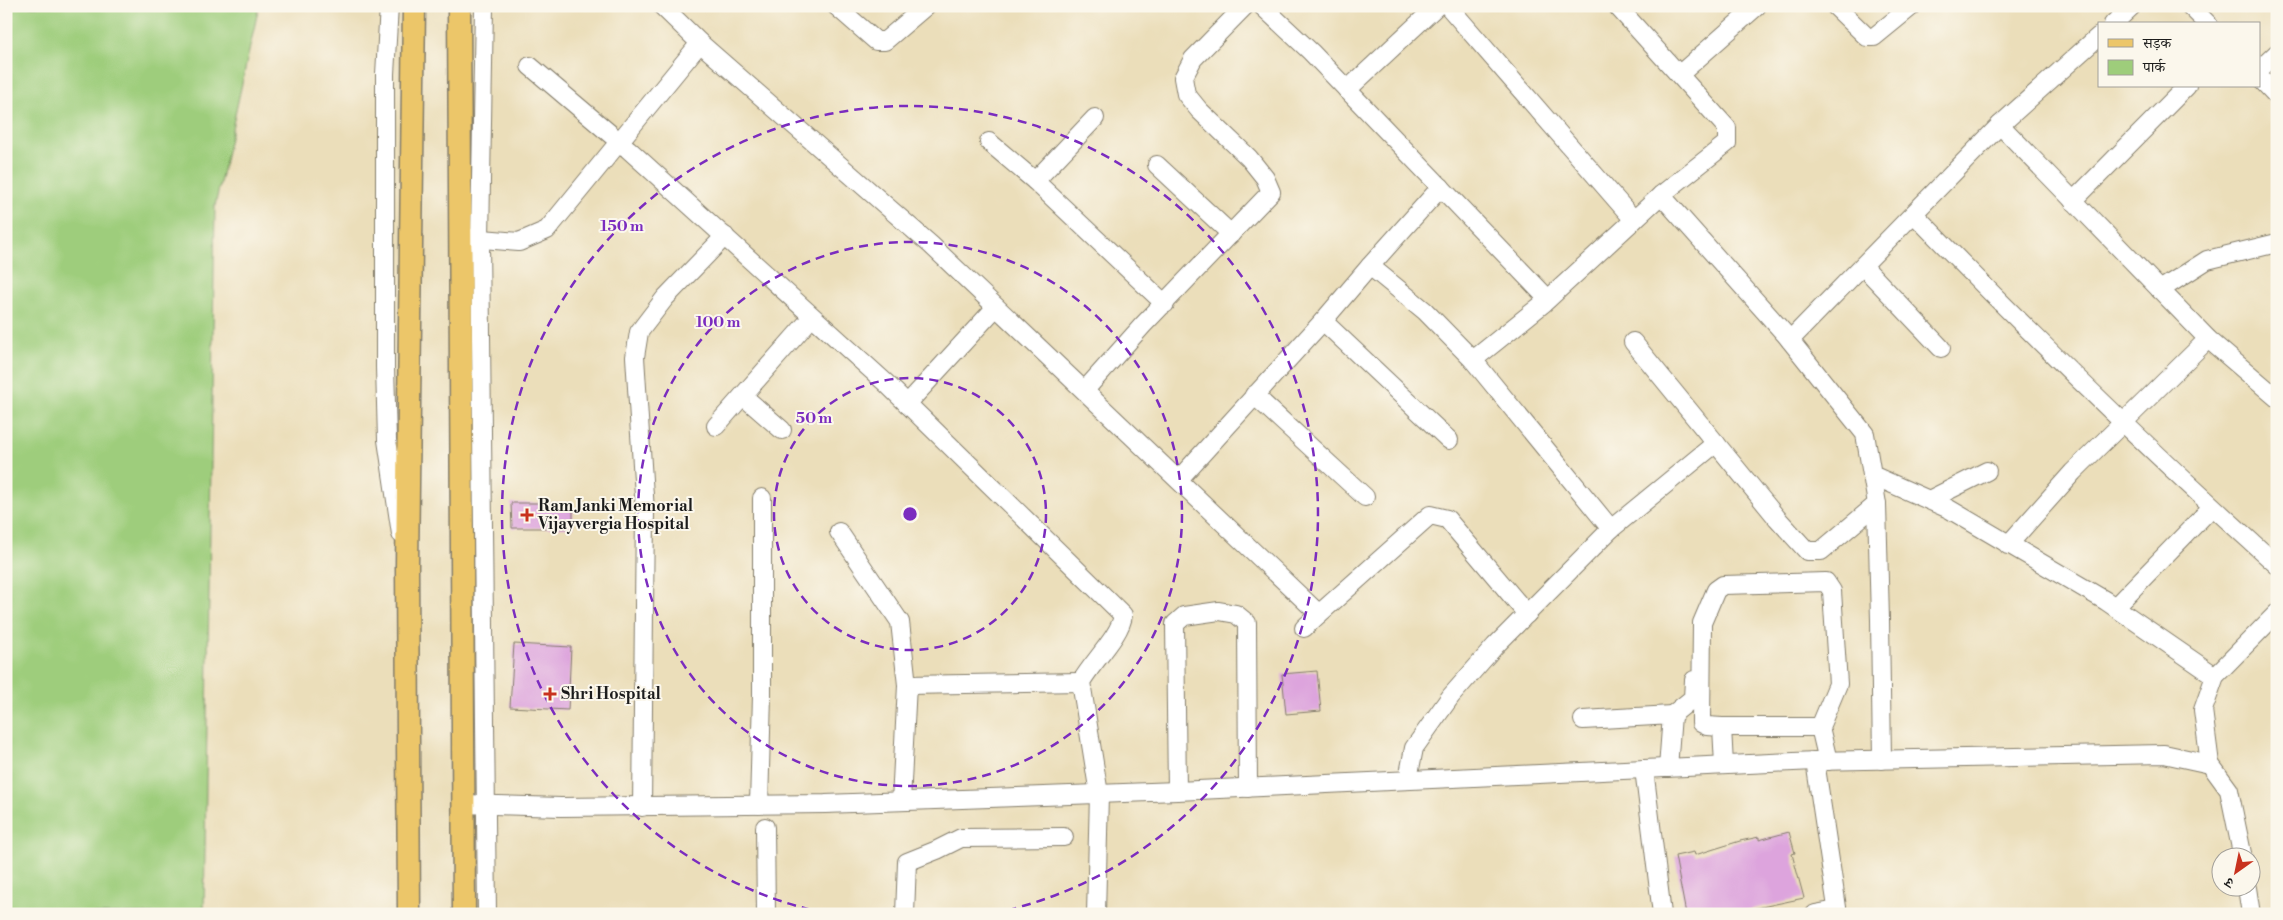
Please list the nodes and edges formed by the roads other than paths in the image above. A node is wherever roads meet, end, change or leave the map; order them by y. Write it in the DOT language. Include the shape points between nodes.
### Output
graph roads {
  1 [pos="389,6"];
  2 [pos="458,6"];
  3 [pos="484,6"];
  4 [pos="662,6"];
  5 [pos="836,6"];
  6 [pos="1246,6"];
  7 [pos="1262,6"];
  8 [pos="1437,6"];
  9 [pos="1448,6"];
  10 [pos="1618,6"];
  11 [pos="1757,6"];
  12 [pos="1835,6"];
  13 [pos="1912,6"];
  14 [pos="2132,6"];
  15 [pos="2190,6"];
  16 [pos="916,9"];
  17 [pos="414,15"];
  18 [pos="2115,22"];
  19 [pos="2206,22"];
  20 [pos="388,25"];
  21 [pos="2098,37"];
  22 [pos="700,43"];
  23 [pos="2277,53"];
  24 [pos="530,66"];
  25 [pos="2260,69"];
  26 [pos="1680,74"];
  27 [pos="2260,78"];
  28 [pos="2185,88"];
  29 [pos="1347,90"];
  30 [pos="2277,96"];
  31 [pos="1095,118"];
  32 [pos="2000,125"];
  33 [pos="619,141"];
  34 [pos="989,142"];
  35 [pos="1157,165"];
  36 [pos="1035,181"];
  37 [pos="1441,187"];
  38 [pos="1661,196"];
  39 [pos="2073,200"];
  40 [pos="1914,214"];
  41 [pos="1634,220"];
  42 [pos="1231,234"];
  43 [pos="725,236"];
  44 [pos="470,238"];
  45 [pos="2277,243"];
  46 [pos="1370,266"];
  47 [pos="1863,266"];
  48 [pos="385,290"];
  49 [pos="410,290"];
  50 [pos="2160,290"];
  51 [pos="1548,299"];
  52 [pos="1164,304"];
  53 [pos="996,307"];
  54 [pos="812,317"];
  55 [pos="1323,322"];
  56 [pos="2208,339"];
  57 [pos="1790,340"];
  58 [pos="1633,342"];
  59 [pos="1941,348"];
  60 [pos="1473,360"];
  61 [pos="1085,390"];
  62 [pos="2274,392"];
  63 [pos="1254,395"];
  64 [pos="743,396"];
  65 [pos="907,404"];
  66 [pos="2122,424"];
  67 [pos="716,426"];
  68 [pos="782,430"];
  69 [pos="1449,440"];
  70 [pos="1716,443"];
  71 [pos="1987,471"];
  72 [pos="1872,475"];
  73 [pos="1179,479"];
  74 [pos="1365,497"];
  75 [pos="762,498"];
  76 [pos="1929,500"];
  77 [pos="1876,504"];
  78 [pos="2212,507"];
  79 [pos="1611,530"];
  80 [pos="839,532"];
  81 [pos="2008,544"];
  82 [pos="2277,565"];
  83 [pos="407,566"];
  84 [pos="1700,600"];
  85 [pos="2115,607"];
  86 [pos="2277,613"];
  87 [pos="1319,614"];
  88 [pos="1527,614"];
  89 [pos="1304,628"];
  90 [pos="2215,676"];
  91 [pos="1081,682"];
  92 [pos="907,685"];
  93 [pos="1672,715"];
  94 [pos="1583,720"];
  95 [pos="1722,727"];
  96 [pos="1820,727"];
  97 [pos="1882,760"];
  98 [pos="1822,761"];
  99 [pos="2210,764"];
  100 [pos="1724,765"];
  101 [pos="1668,768"];
  102 [pos="1644,769"];
  103 [pos="1408,780"];
  104 [pos="1248,788"];
  105 [pos="1176,791"];
  106 [pos="1099,794"];
  107 [pos="901,802"];
  108 [pos="474,804"];
  109 [pos="760,805"];
  110 [pos="642,807"];
  111 [pos="764,827"];
  112 [pos="1064,837"];
  113 [pos="2241,848"];
  114 [pos="2249,898"];
  115 [pos="1837,912"];
  116 [pos="409,914"];
  117 [pos="464,914"];
  118 [pos="487,914"];
  119 [pos="766,914"];
  120 [pos="905,914"];
  121 [pos="1096,914"];
  122 [pos="1662,914"];
  123 [pos="1814,914"];
  124 [pos="2251,914"];
  1 -- 20 [label="street"];
  2 -- 44 [label="main road"];
  3 -- 44 [label="street"];
  4 -- 22 [label="street"];
  5 -- 16 [label="street" via="876,41 885,41"];
  6 -- 42 [label="street" via="1193,59 1183,78 1186,94 1249,158 1265,178 1271,192"];
  7 -- 29 [label="street"];
  8 -- 29 [label="street"];
  9 -- 41 [label="street"];
  10 -- 26 [label="street"];
  11 -- 26 [label="street"];
  12 -- 13 [label="street" via="1867,37 1874,36"];
  14 -- 18 [label="street"];
  15 -- 19 [label="street"];
  17 -- 20 [label="street"];
  17 -- 49 [label="main road"];
  20 -- 48 [label="street"];
  21 -- 32 [label="street"];
  22 -- 33 [label="street"];
  22 -- 53 [label="street"];
  23 -- 25 [label="street"];
  24 -- 33 [label="street"];
  26 -- 38 [label="street" via="1727,128 1727,143"];
  27 -- 30 [label="street"];
  28 -- 39 [label="street"];
  29 -- 37 [label="street"];
  31 -- 36 [label="street"];
  32 -- 39 [label="street"];
  32 -- 40 [label="street"];
  33 -- 43 [label="street"];
  33 -- 44 [label="street" via="547,230 519,242"];
  34 -- 36 [label="street"];
  35 -- 42 [label="street"];
  36 -- 52 [label="street"];
  37 -- 46 [label="street"];
  37 -- 51 [label="street"];
  38 -- 41 [label="street"];
  38 -- 57 [label="street"];
  39 -- 50 [label="street"];
  40 -- 47 [label="street"];
  40 -- 66 [label="street"];
  41 -- 51 [label="street"];
  42 -- 52 [label="street"];
  43 -- 54 [label="street"];
  43 -- 110 [label="street" via="665,298 639,332 635,357 645,511"];
  44 -- 108 [label="main road"];
  45 -- 50 [label="street" via="2208,260"];
  46 -- 55 [label="street"];
  46 -- 60 [label="street" via="1425,311"];
  47 -- 57 [label="street"];
  47 -- 59 [label="street"];
  48 -- 49 [label="street"];
  48 -- 83 [label="street" via="387,440"];
  49 -- 83 [label="main road"];
  50 -- 56 [label="street"];
  51 -- 60 [label="street"];
  52 -- 61 [label="street"];
  53 -- 61 [label="street"];
  53 -- 65 [label="street"];
  54 -- 64 [label="street"];
  54 -- 65 [label="street"];
  55 -- 63 [label="street"];
  55 -- 69 [label="street"];
  56 -- 62 [label="street"];
  56 -- 66 [label="street"];
  57 -- 72 [label="street" via="1865,434"];
  58 -- 70 [label="street"];
  60 -- 79 [label="street"];
  61 -- 73 [label="street"];
  63 -- 73 [label="street"];
  63 -- 74 [label="street"];
  64 -- 67 [label="street"];
  64 -- 68 [label="street"];
  65 -- 91 [label="street" via="1123,615 1122,625"];
  66 -- 78 [label="street"];
  66 -- 81 [label="street"];
  70 -- 77 [label="street" via="1807,551 1821,551"];
  70 -- 79 [label="street"];
  71 -- 76 [label="street"];
  72 -- 76 [label="street"];
  72 -- 77 [label="street"];
  73 -- 87 [label="street"];
  75 -- 109 [label="street"];
  76 -- 81 [label="street"];
  77 -- 97 [label="street"];
  78 -- 82 [label="street"];
  78 -- 85 [label="street"];
  79 -- 88 [label="street"];
  80 -- 92 [label="street" via="900,622"];
  81 -- 85 [label="street"];
  83 -- 116 [label="main road"];
  84 -- 93 [label="street" via="1693,698"];
  85 -- 90 [label="street"];
  86 -- 90 [label="street"];
  87 -- 88 [label="street" via="1430,515 1447,519"];
  87 -- 89 [label="street"];
  88 -- 103 [label="street" via="1451,696 1414,748"];
  90 -- 99 [label="street" via="2203,710"];
  91 -- 92 [label="street"];
  91 -- 106 [label="street"];
  92 -- 107 [label="street"];
  93 -- 94 [label="street"];
  93 -- 101 [label="street"];
  95 -- 96 [label="street"];
  95 -- 96 [label="street" via="1701,723 1702,622 1716,590 1723,585 1826,582 1832,591 1838,684"];
  95 -- 100 [label="street"];
  96 -- 98 [label="street"];
  97 -- 98 [label="street"];
  97 -- 99 [label="street" via="2164,754"];
  98 -- 100 [label="street"];
  98 -- 115 [label="street" via="1822,797"];
  99 -- 113 [label="street" via="2229,790"];
  100 -- 101 [label="street"];
  101 -- 102 [label="street"];
  102 -- 103 [label="street"];
  102 -- 122 [label="street"];
  103 -- 104 [label="street"];
  104 -- 105 [label="street"];
  104 -- 105 [label="street" via="1247,623 1236,614 1219,611 1184,616 1175,624"];
  105 -- 106 [label="street"];
  106 -- 107 [label="street"];
  106 -- 121 [label="street"];
  107 -- 109 [label="street"];
  108 -- 110 [label="street"];
  108 -- 117 [label="main road"];
  108 -- 118 [label="street"];
  109 -- 110 [label="street"];
  111 -- 119 [label="street"];
  112 -- 120 [label="street" via="961,838 907,862"];
  114 -- 124 [label="street"];
  115 -- 123 [label="street"];
}
